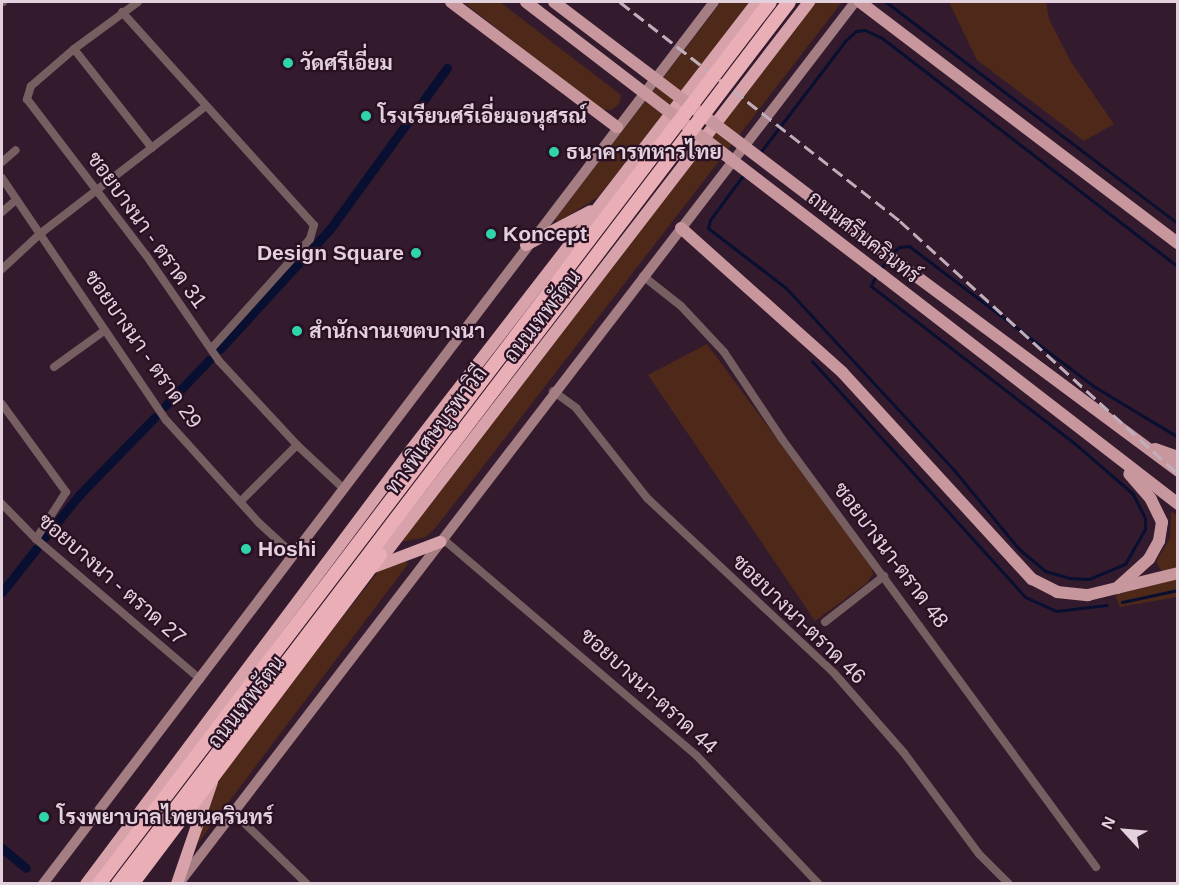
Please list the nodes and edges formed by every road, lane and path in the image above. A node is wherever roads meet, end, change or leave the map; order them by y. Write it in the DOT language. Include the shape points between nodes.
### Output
graph roads {
  1 [pos="138,2"];
  2 [pos="451,2"];
  3 [pos="526,2"];
  4 [pos="554,2"];
  5 [pos="714,2"];
  6 [pos="757,2"];
  7 [pos="770,2"];
  8 [pos="789,2"];
  9 [pos="800,2"];
  10 [pos="809,2"];
  11 [pos="855,2"];
  12 [pos="860,2"];
  13 [pos="122,12"];
  14 [pos="74,49"];
  15 [pos="206,106"];
  16 [pos="616,127"];
  17 [pos="152,148"];
  18 [pos="16,150"];
  19 [pos="2,162"];
  20 [pos="2,178"];
  21 [pos="96,189"];
  22 [pos="16,200"];
  23 [pos="594,209"];
  24 [pos="2,212"];
  25 [pos="681,228"];
  26 [pos="41,233"];
  27 [pos="1178,243"];
  28 [pos="526,245"];
  29 [pos="2,269"];
  30 [pos="643,276"];
  31 [pos="105,331"];
  32 [pos="211,349"];
  33 [pos="54,367"];
  34 [pos="553,391"];
  35 [pos="2,404"];
  36 [pos="1132,438"];
  37 [pos="297,445"];
  38 [pos="1107,451"];
  39 [pos="1178,457"];
  40 [pos="1178,471"];
  41 [pos="344,489"];
  42 [pos="241,501"];
  43 [pos="2,504"];
  44 [pos="1178,504"];
  45 [pos="36,539"];
  46 [pos="441,541"];
  47 [pos="294,555"];
  48 [pos="374,567"];
  49 [pos="1178,573"];
  50 [pos="884,576"];
  51 [pos="1114,590"];
  52 [pos="825,622"];
  53 [pos="200,679"];
  54 [pos="214,775"];
  55 [pos="233,812"];
  56 [pos="1096,867"];
  57 [pos="43,884"];
  58 [pos="86,884"];
  59 [pos="99,884"];
  60 [pos="118,884"];
  61 [pos="131,884"];
  62 [pos="178,884"];
  63 [pos="307,884"];
  64 [pos="819,884"];
  65 [pos="1009,884"];
  1 -- 13 [label="street, ซอยบางนา - ตราด 31"];
  2 -- 16 [label="main road"];
  3 -- 38 [label="main road, ถนนศรีนครินทร์, bridge"];
  4 -- 36 [label="main road, ถนนศรีนครินทร์, bridge"];
  5 -- 16 [label="main road"];
  6 -- 23 [label="highway, ถนนเทพรัตน"];
  7 -- 59 [label="highway, ทางพิเศษบูรพาวิถี, bridge"];
  8 -- 60 [label="highway, ทางพิเศษบูรพาวิถี, bridge"];
  9 -- 61 [label="highway, bridge"];
  10 -- 48 [label="highway, ถนนเทพรัตน"];
  11 -- 25 [label="main road"];
  12 -- 27 [label="main road"];
  13 -- 14 [label="street, ซอยบางนา - ตราด 31"];
  13 -- 15 [label="street"];
  14 -- 17 [label="street"];
  14 -- 21 [label="street, ซอยบางนา - ตราด 31" via="27,95"];
  15 -- 17 [label="street"];
  15 -- 32 [label="street" via="315,231"];
  16 -- 28 [label="main road"];
  17 -- 21 [label="street"];
  18 -- 19 [label="street"];
  20 -- 22 [label="street, ซอยบางนา - ตราด 29"];
  21 -- 26 [label="street"];
  21 -- 32 [label="street, ซอยบางนา - ตราด 31"];
  22 -- 24 [label="street"];
  22 -- 26 [label="street, ซอยบางนา - ตราด 29"];
  23 -- 28 [label="highway"];
  23 -- 58 [label="highway, ถนนเทพรัตน"];
  25 -- 30 [label="main road"];
  25 -- 51 [label="main road" via="842,372 1032,579 1057,592 1088,595"];
  26 -- 29 [label="street"];
  26 -- 31 [label="street, ซอยบางนา - ตราด 29"];
  28 -- 41 [label="main road"];
  30 -- 34 [label="main road"];
  30 -- 50 [label="street, ซอยบางนา-ตราด 48" via="681,306 724,352"];
  31 -- 33 [label="street"];
  31 -- 42 [label="street, ซอยบางนา - ตราด 29" via="166,420"];
  32 -- 37 [label="street, ซอยบางนา - ตราด 31"];
  34 -- 46 [label="main road"];
  34 -- 65 [label="street, ซอยบางนา-ตราด 46" via="576,408 647,498 834,673 904,753 979,854"];
  35 -- 45 [label="street" via="66,492"];
  36 -- 39 [label="main road"];
  36 -- 40 [label="main road, ถนนศรีนครินทร์"];
  37 -- 41 [label="street, ซอยบางนา - ตราด 31"];
  37 -- 42 [label="street"];
  38 -- 44 [label="main road, ถนนศรีนครินทร์"];
  38 -- 51 [label="main road" via="1151,499 1162,522 1159,541 1149,559"];
  41 -- 47 [label="main road"];
  42 -- 47 [label="street, ซอยบางนา - ตราด 29"];
  43 -- 45 [label="street, ซอยบางนา - ตราด 27"];
  45 -- 53 [label="street, ซอยบางนา - ตราด 27"];
  46 -- 48 [label="highway"];
  46 -- 55 [label="main road"];
  46 -- 64 [label="street, ซอยบางนา-ตราด 44" via="696,755"];
  47 -- 53 [label="main road"];
  48 -- 54 [label="highway, ถนนเทพรัตน"];
  49 -- 51 [label="main road"];
  50 -- 52 [label="street"];
  50 -- 56 [label="street, ซอยบางนา-ตราด 48"];
  53 -- 57 [label="main road"];
  54 -- 61 [label="highway, ถนนเทพรัตน"];
  54 -- 62 [label="highway"];
  55 -- 62 [label="main road"];
  55 -- 63 [label="street"];
}
